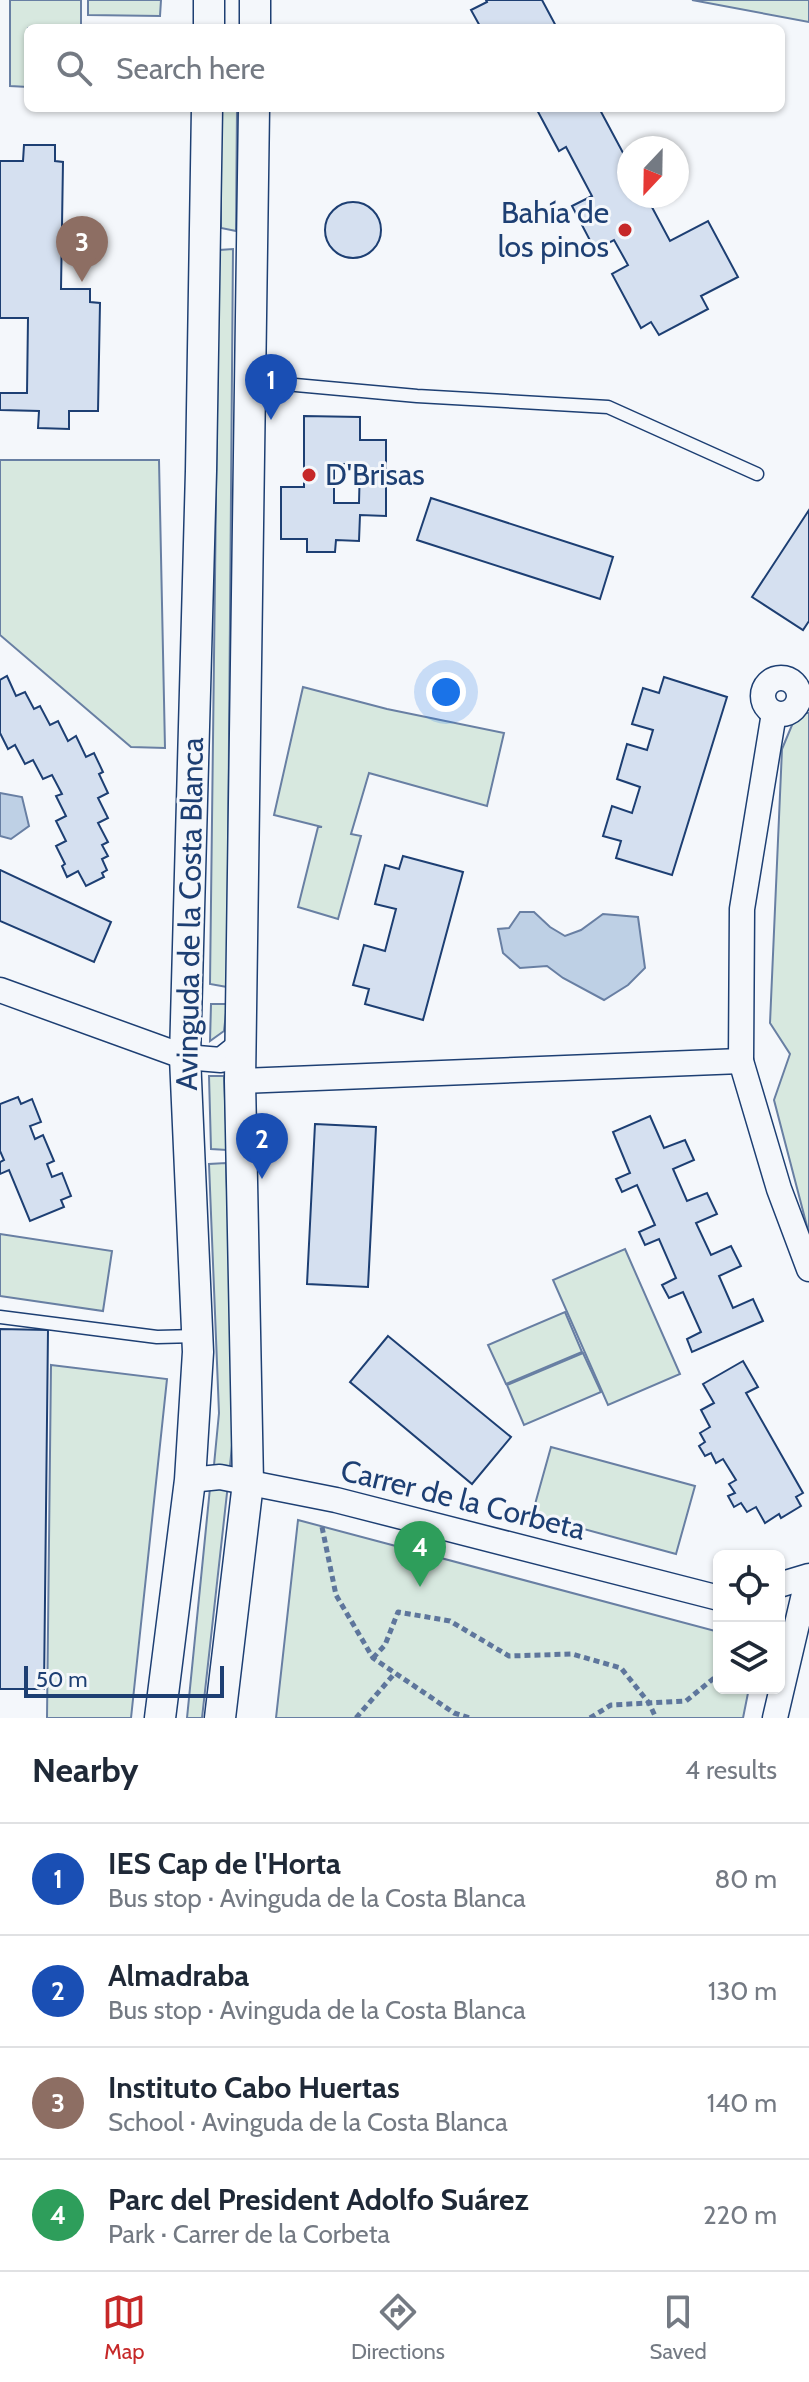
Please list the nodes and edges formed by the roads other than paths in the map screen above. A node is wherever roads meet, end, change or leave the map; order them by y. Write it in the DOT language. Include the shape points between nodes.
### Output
graph roads {
  1 [pos="209,0"];
  2 [pos="255,0"];
  3 [pos="209,24"];
  4 [pos="255,24"];
  5 [pos="207,112"];
  6 [pos="254,112"];
  7 [pos="251,381"];
  8 [pos="757,474"];
  9 [pos="804,696"];
  10 [pos="0,990"];
  11 [pos="241,1044"];
  12 [pos="185,1057"];
  13 [pos="741,1061"];
  14 [pos="240,1081"];
  15 [pos="809,1269"];
  16 [pos="0,1317"];
  17 [pos="197,1336"];
  18 [pos="190,1480"];
  19 [pos="248,1483"];
  20 [pos="808,1576"];
  21 [pos="785,1583"];
  22 [pos="713,1596"];
  23 [pos="785,1640"];
  24 [pos="778,1694"];
  25 [pos="160,1718"];
  26 [pos="220,1718"];
  27 [pos="775,1718"];
  1 -- 3 [label="street"];
  2 -- 4 [label="street"];
  5 -- 12 [label="street, Avinguda de la Costa Blanca"];
  6 -- 7 [label="street, Avinguda de la Costa Blanca"];
  7 -- 8 [label="lane" via="608,407"];
  7 -- 11 [label="street, Avinguda de la Costa Blanca"];
  9 -- 13 [label="street" via="794,709 774,713 742,909"];
  10 -- 12 [label="street"];
  11 -- 12 [label="street" via="221,1060"];
  11 -- 14 [label="street, Avinguda de la Costa Blanca"];
  12 -- 17 [label="street, Avinguda de la Costa Blanca"];
  13 -- 14 [label="street"];
  13 -- 15 [label="street"];
  14 -- 19 [label="street, Avinguda de la Costa Blanca"];
  16 -- 17 [label="lane" via="157,1337"];
  17 -- 18 [label="street, Avinguda de la Costa Blanca"];
  18 -- 19 [label="street, Carrer de la Corbeta" via="220,1477"];
  18 -- 25 [label="street, Avinguda de la Costa Blanca"];
  19 -- 22 [label="street, Carrer de la Corbeta" via="336,1500"];
  19 -- 26 [label="street, Avinguda de la Costa Blanca"];
  20 -- 21 [label="street"];
  20 -- 23 [label="street"];
  24 -- 27 [label="street"];
}
